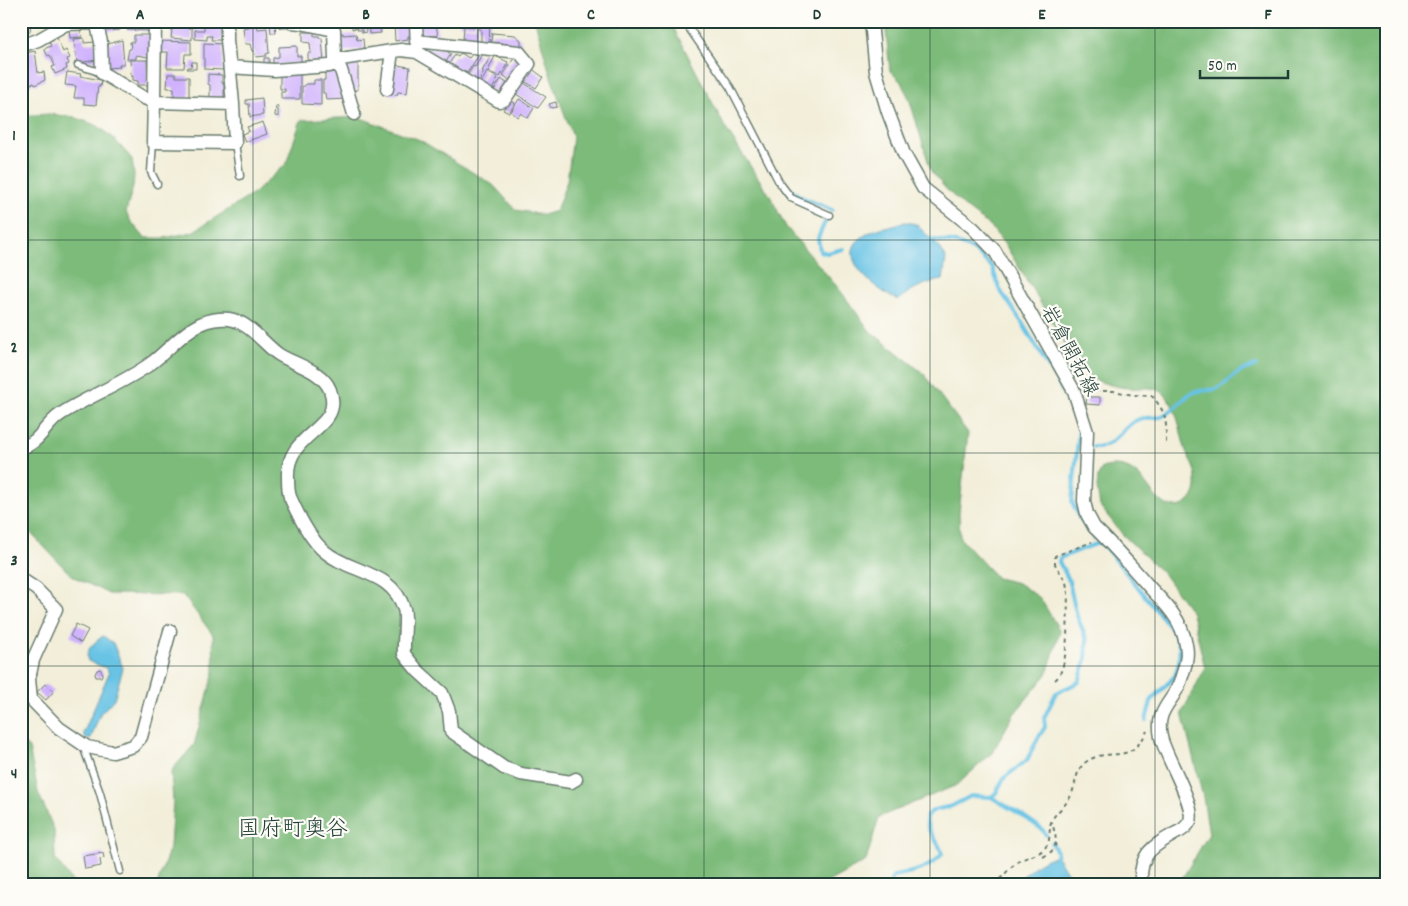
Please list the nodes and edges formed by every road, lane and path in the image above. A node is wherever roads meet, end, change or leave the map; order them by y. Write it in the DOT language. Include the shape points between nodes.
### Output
graph roads {
  1 [pos="155,21"];
  2 [pos="227,21"];
  3 [pos="283,21"];
  4 [pos="416,21"];
  5 [pos="684,21"];
  6 [pos="870,21"];
  7 [pos="97,22"];
  8 [pos="21,46"];
  9 [pos="417,46"];
  10 [pos="392,51"];
  11 [pos="338,64"];
  12 [pos="78,65"];
  13 [pos="230,67"];
  14 [pos="102,73"];
  15 [pos="387,88"];
  16 [pos="154,102"];
  17 [pos="234,104"];
  18 [pos="354,114"];
  19 [pos="153,142"];
  20 [pos="235,143"];
  21 [pos="240,176"];
  22 [pos="158,184"];
  23 [pos="829,216"];
  24 [pos="1076,395"];
  25 [pos="1166,444"];
  26 [pos="21,448"];
  27 [pos="1105,537"];
  28 [pos="21,579"];
  29 [pos="170,631"];
  30 [pos="1055,680"];
  31 [pos="1160,723"];
  32 [pos="82,744"];
  33 [pos="576,779"];
  34 [pos="1052,820"];
  35 [pos="1043,857"];
  36 [pos="120,871"];
  37 [pos="994,885"];
  38 [pos="1140,885"];
  1 -- 16 [label="street"];
  2 -- 13 [label="street"];
  3 -- 11 [label="street" via="334,30"];
  4 -- 9 [label="street"];
  5 -- 23 [label="lane" via="730,87 779,182 791,198"];
  6 -- 24 [label="street, 岩倉開拓線" via="876,72 904,154 923,188 973,228 995,251"];
  7 -- 8 [label="street" via="66,24"];
  7 -- 14 [label="street"];
  9 -- 9 [label="street" via="519,52 529,64 504,100 499,101"];
  9 -- 10 [label="street"];
  10 -- 11 [label="street" via="341,59"];
  10 -- 15 [label="street"];
  11 -- 13 [label="street" via="274,70"];
  11 -- 18 [label="street"];
  12 -- 14 [label="lane"];
  13 -- 17 [label="street"];
  14 -- 16 [label="street"];
  16 -- 17 [label="street"];
  16 -- 19 [label="street"];
  17 -- 20 [label="street"];
  19 -- 20 [label="street"];
  19 -- 22 [label="lane" via="151,172"];
  20 -- 21 [label="lane"];
  24 -- 25 [label="path" via="1092,390 1152,396 1166,418"];
  24 -- 27 [label="street, 岩倉開拓線" via="1087,432 1084,501 1094,526"];
  26 -- 33 [label="street" via="32,444 59,415 150,364 185,333 201,324 215,320 242,324 279,354 321,377 329,388 331,413 293,452 287,469 288,492 300,520 324,550 346,565 387,582 400,599 405,612 404,654 442,693 449,711 451,731 504,768 572,782"];
  27 -- 30 [label="path" via="1055,556 1055,564 1066,582 1068,594 1064,664"];
  27 -- 31 [label="street, 岩倉開拓線" via="1173,614 1187,647 1180,684 1162,711"];
  28 -- 32 [label="street" via="56,609 34,660 29,679 31,699 59,728"];
  29 -- 32 [label="street" via="141,737 133,746 113,752"];
  31 -- 34 [label="path" via="1149,728 1135,749 1086,762 1080,768 1067,804"];
  31 -- 38 [label="street" via="1165,752 1191,810 1190,821 1146,854"];
  32 -- 36 [label="lane" via="100,793"];
  34 -- 35 [label="path" via="1056,846 1053,852"];
  34 -- 37 [label="path" via="1048,844 1038,854 1019,862"];
}
